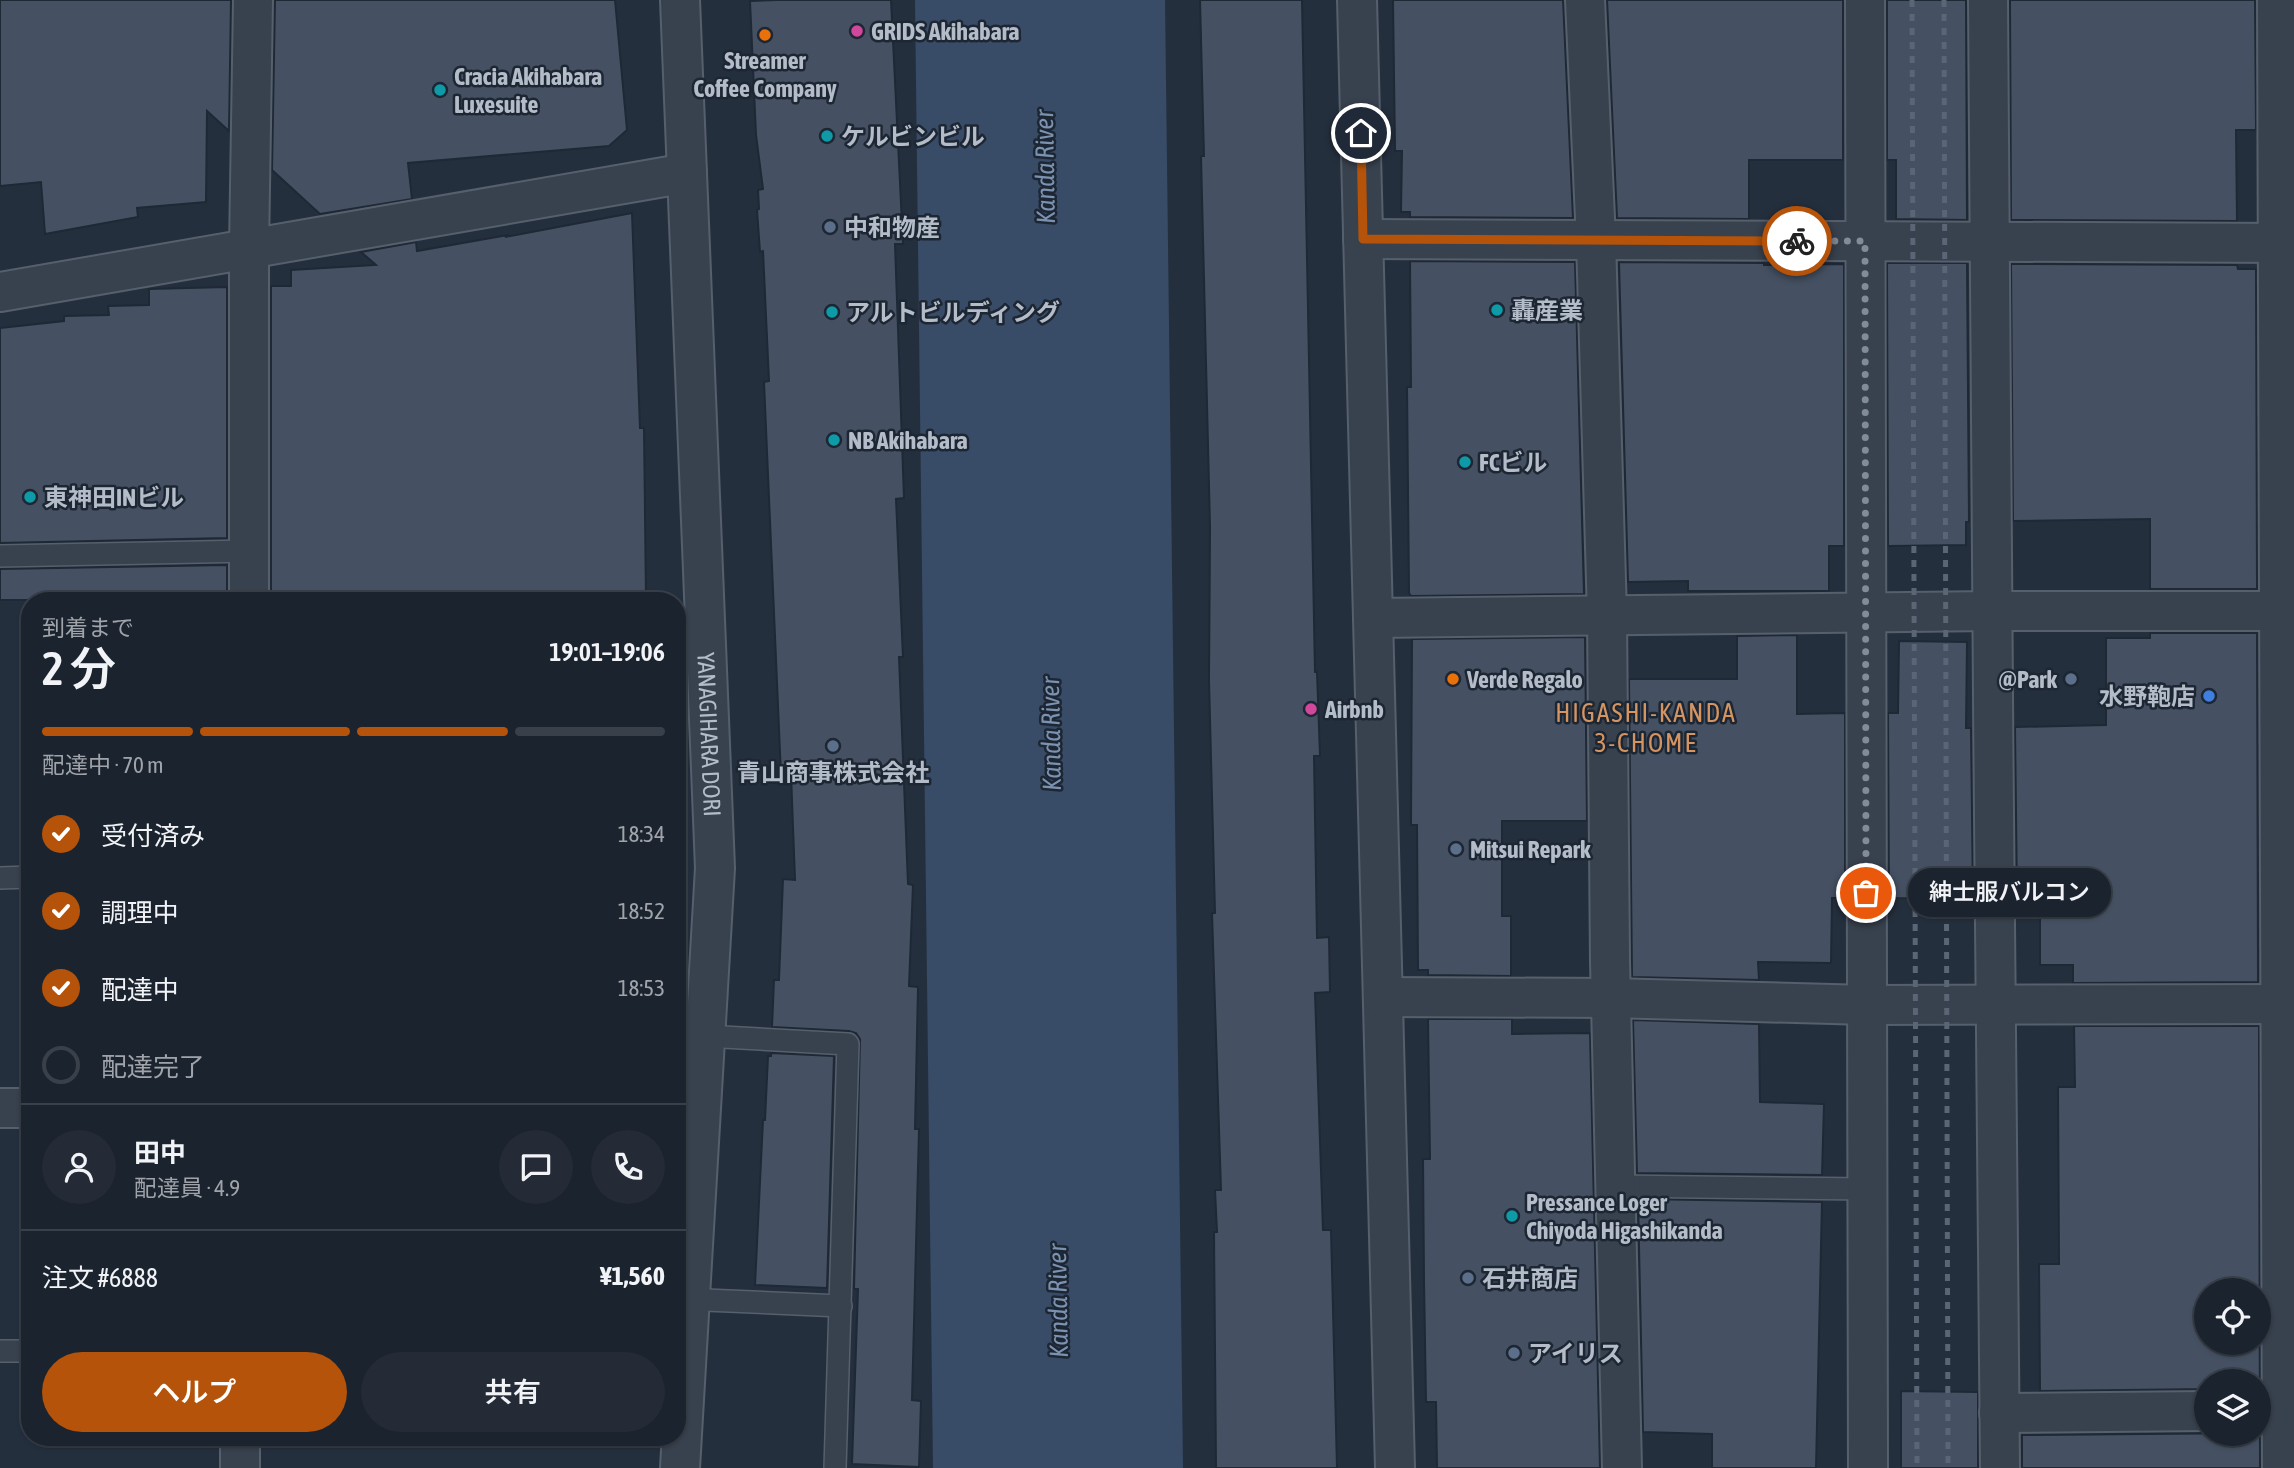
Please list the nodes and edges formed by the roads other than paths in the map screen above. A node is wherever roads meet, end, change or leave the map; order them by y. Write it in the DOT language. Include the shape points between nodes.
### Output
graph roads {
  1 [pos="253,0"];
  2 [pos="680,0"];
  3 [pos="1357,0"];
  4 [pos="1585,0"];
  5 [pos="1865,0"];
  6 [pos="1989,0"];
  7 [pos="2277,0"];
  8 [pos="687,173"];
  9 [pos="1363,239"];
  10 [pos="1596,240"];
  11 [pos="1865,241"];
  12 [pos="1988,242"];
  13 [pos="2286,243"];
  14 [pos="250,248"];
  15 [pos="0,292"];
  16 [pos="249,551"];
  17 [pos="0,556"];
  18 [pos="249,592"];
  19 [pos="1993,611"];
  20 [pos="2286,611"];
  21 [pos="1865,612"];
  22 [pos="1607,615"];
  23 [pos="1373,618"];
  24 [pos="21,877"];
  25 [pos="0,878"];
  26 [pos="1383,997"];
  27 [pos="1611,998"];
  28 [pos="1997,1004"];
  29 [pos="2287,1004"];
  30 [pos="1867,1005"];
  31 [pos="705,1036"];
  32 [pos="0,1108"];
  33 [pos="21,1108"];
  34 [pos="689,1112"];
  35 [pos="1615,1186"];
  36 [pos="1868,1189"];
  37 [pos="686,1224"];
  38 [pos="686,1299"];
  39 [pos="841,1306"];
  40 [pos="0,1351"];
  41 [pos="21,1351"];
  42 [pos="2278,1411"];
  43 [pos="2194,1412"];
  44 [pos="1999,1413"];
  45 [pos="240,1446"];
  46 [pos="681,1446"];
  47 [pos="240,1468"];
  48 [pos="680,1468"];
  49 [pos="835,1468"];
  50 [pos="1395,1468"];
  51 [pos="1622,1468"];
  52 [pos="1868,1468"];
  53 [pos="2000,1468"];
  54 [pos="2282,1468"];
  1 -- 14 [label="street"];
  2 -- 8 [label="street, YANAGIHARA DORI"];
  3 -- 9 [label="street"];
  4 -- 10 [label="street"];
  5 -- 11 [label="street"];
  6 -- 12 [label="street"];
  7 -- 13 [label="street"];
  8 -- 14 [label="street"];
  8 -- 31 [label="street, YANAGIHARA DORI" via="715,868"];
  9 -- 10 [label="street"];
  9 -- 23 [label="street"];
  10 -- 11 [label="street"];
  10 -- 22 [label="street"];
  11 -- 12 [label="street"];
  11 -- 21 [label="street"];
  12 -- 13 [label="street"];
  12 -- 19 [label="street"];
  13 -- 20 [label="street"];
  14 -- 15 [label="street"];
  14 -- 16 [label="street"];
  16 -- 17 [label="lane"];
  16 -- 18 [label="street"];
  19 -- 20 [label="street"];
  19 -- 21 [label="street"];
  19 -- 28 [label="street"];
  20 -- 29 [label="street"];
  21 -- 22 [label="street"];
  21 -- 30 [label="street"];
  22 -- 23 [label="street"];
  22 -- 27 [label="street"];
  23 -- 26 [label="street"];
  24 -- 25 [label="lane"];
  26 -- 27 [label="street"];
  26 -- 50 [label="street"];
  27 -- 30 [label="street"];
  27 -- 35 [label="street"];
  28 -- 29 [label="street"];
  28 -- 30 [label="street"];
  28 -- 44 [label="street"];
  29 -- 42 [label="street"];
  30 -- 36 [label="street"];
  31 -- 34 [label="street, YANAGIHARA DORI"];
  31 -- 39 [label="lane" via="848,1044"];
  32 -- 33 [label="street"];
  34 -- 37 [label="street, YANAGIHARA DORI"];
  35 -- 36 [label="lane"];
  35 -- 51 [label="street"];
  36 -- 52 [label="street"];
  38 -- 39 [label="lane"];
  39 -- 49 [label="lane"];
  40 -- 41 [label="lane"];
  42 -- 54 [label="street"];
  43 -- 44 [label="street"];
  44 -- 53 [label="street"];
  45 -- 47 [label="street"];
  46 -- 48 [label="street, YANAGIHARA DORI"];
}
